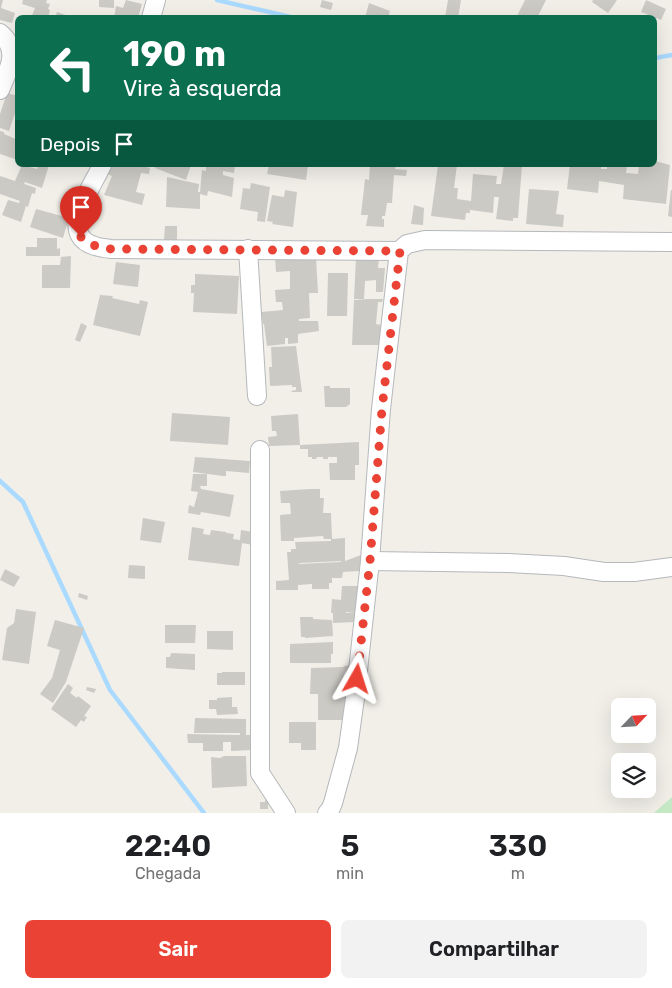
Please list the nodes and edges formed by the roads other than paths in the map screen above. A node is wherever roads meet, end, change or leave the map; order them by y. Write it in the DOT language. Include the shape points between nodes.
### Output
graph roads {
  1 [pos="156,0"];
  2 [pos="152,15"];
  3 [pos="0,33"];
  4 [pos="0,90"];
  5 [pos="101,167"];
  6 [pos="672,242"];
  7 [pos="248,249"];
  8 [pos="400,251"];
  9 [pos="258,396"];
  10 [pos="260,450"];
  11 [pos="370,561"];
  12 [pos="672,567"];
  13 [pos="286,813"];
  14 [pos="327,813"];
  1 -- 2 [label="street"];
  3 -- 4 [label="street" via="12,60"];
  5 -- 7 [label="street" via="77,218 79,232 86,242 111,249"];
  6 -- 8 [label="street" via="417,240"];
  7 -- 8 [label="street"];
  7 -- 9 [label="street"];
  8 -- 11 [label="street" via="382,409"];
  10 -- 13 [label="street" via="260,773"];
  11 -- 12 [label="street" via="508,563 604,572"];
  11 -- 14 [label="street" via="348,748 333,803"];
}
